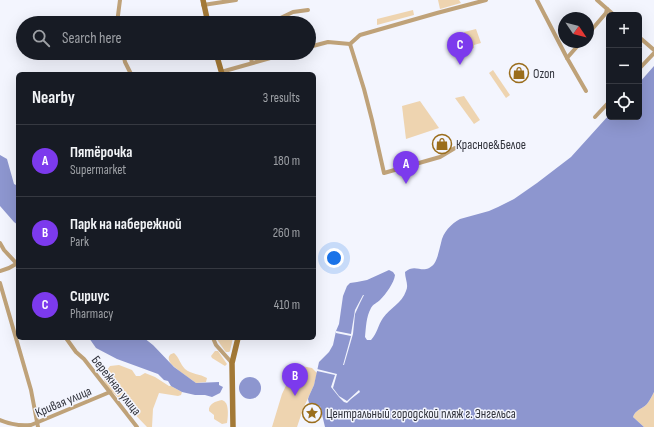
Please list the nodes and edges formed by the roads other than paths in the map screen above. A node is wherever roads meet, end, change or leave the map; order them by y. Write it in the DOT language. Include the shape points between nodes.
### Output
graph roads {
  1 [pos="120,0"];
  2 [pos="236,0"];
  3 [pos="486,0"];
  4 [pos="537,0"];
  5 [pos="597,0"];
  6 [pos="203,3"];
  7 [pos="607,9"];
  8 [pos="308,10"];
  9 [pos="610,12"];
  10 [pos="117,16"];
  11 [pos="206,16"];
  12 [pos="285,16"];
  13 [pos="594,27"];
  14 [pos="642,40"];
  15 [pos="350,44"];
  16 [pos="316,45"];
  17 [pos="576,48"];
  18 [pos="654,51"];
  19 [pos="568,58"];
  20 [pos="125,60"];
  21 [pos="218,60"];
  22 [pos="251,60"];
  23 [pos="263,60"];
  24 [pos="252,63"];
  25 [pos="642,65"];
  26 [pos="130,72"];
  27 [pos="222,72"];
  28 [pos="225,72"];
  29 [pos="586,91"];
  30 [pos="606,105"];
  31 [pos="595,117"];
  32 [pos="455,148"];
  33 [pos="0,244"];
  34 [pos="16,263"];
  35 [pos="16,264"];
  36 [pos="0,271"];
  37 [pos="0,283"];
  38 [pos="16,338"];
  39 [pos="17,340"];
  40 [pos="67,340"];
  41 [pos="214,340"];
  42 [pos="238,340"];
  43 [pos="232,363"];
  44 [pos="110,392"];
  45 [pos="0,420"];
  46 [pos="37,425"];
  47 [pos="137,427"];
  48 [pos="233,427"];
  1 -- 10 [label="street"];
  2 -- 6 [label="street"];
  3 -- 15 [label="street" via="360,35"];
  4 -- 19 [label="street"];
  5 -- 7 [label="street"];
  6 -- 11 [label="main road"];
  7 -- 9 [label="street"];
  7 -- 13 [label="street"];
  8 -- 12 [label="street"];
  14 -- 18 [label="street"];
  15 -- 16 [label="street" via="328,42"];
  15 -- 32 [label="street" via="384,172 440,157"];
  17 -- 19 [label="street"];
  18 -- 25 [label="street"];
  19 -- 29 [label="street"];
  20 -- 26 [label="street"];
  21 -- 27 [label="main road"];
  22 -- 24 [label="street"];
  23 -- 24 [label="street"];
  24 -- 28 [label="street"];
  30 -- 31 [label="street"];
  33 -- 34 [label="street"];
  35 -- 36 [label="street"];
  37 -- 38 [label="street"];
  39 -- 46 [label="street" via="31,390"];
  40 -- 44 [label="street, Бережная улица"];
  41 -- 43 [label="street"];
  42 -- 43 [label="main road"];
  43 -- 48 [label="main road"];
  44 -- 46 [label="street, Кривая улица"];
  44 -- 47 [label="street, Бережная улица"];
  45 -- 46 [label="street, Кривая улица" via="26,426"];
}
